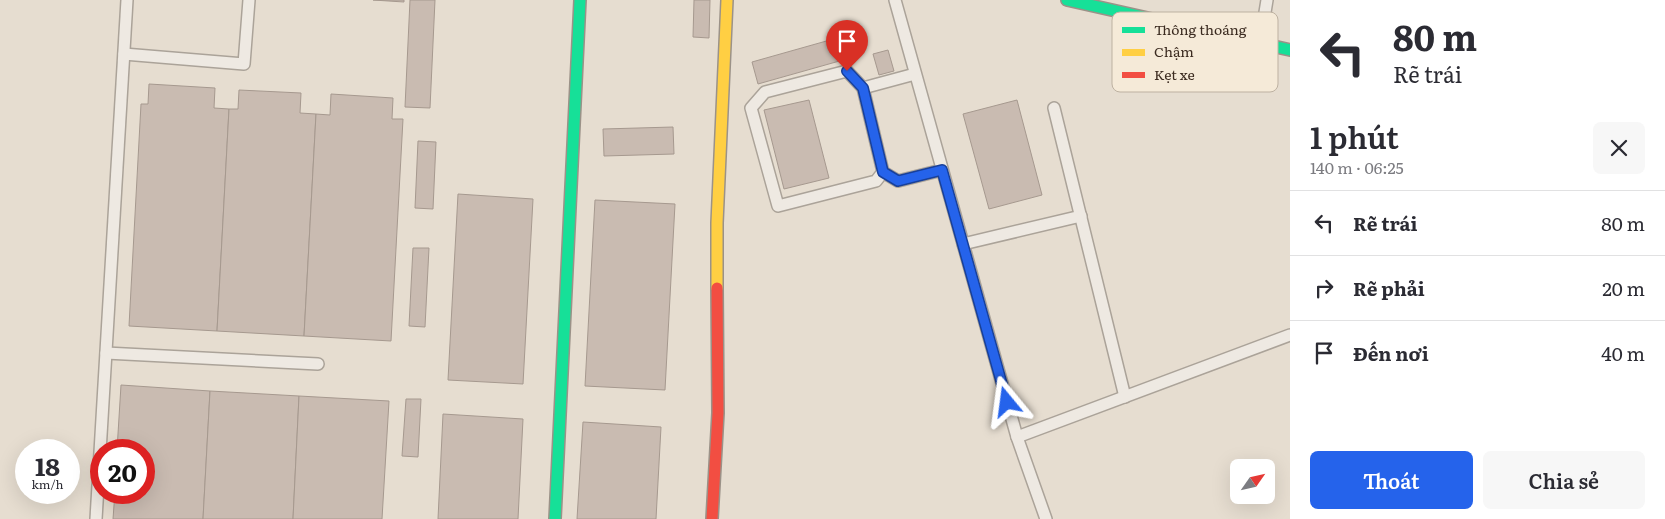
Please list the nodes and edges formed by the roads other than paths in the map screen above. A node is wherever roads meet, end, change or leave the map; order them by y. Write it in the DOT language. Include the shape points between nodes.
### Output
graph roads {
  1 [pos="127,0"];
  2 [pos="249,0"];
  3 [pos="580,0"];
  4 [pos="726,0"];
  5 [pos="895,0"];
  6 [pos="1067,0"];
  7 [pos="1121,12"];
  8 [pos="124,54"];
  9 [pos="915,74"];
  10 [pos="863,88"];
  11 [pos="1054,108"];
  12 [pos="942,170"];
  13 [pos="883,172"];
  14 [pos="1081,216"];
  15 [pos="963,244"];
  16 [pos="1290,335"];
  17 [pos="106,353"];
  18 [pos="318,364"];
  19 [pos="1125,397"];
  20 [pos="1017,437"];
  21 [pos="96,519"];
  22 [pos="554,519"];
  23 [pos="712,519"];
  24 [pos="1046,519"];
  1 -- 8 [label="lane"];
  2 -- 8 [label="lane" via="244,64"];
  3 -- 22 [label="street"];
  4 -- 23 [label="street" via="717,223 718,413"];
  5 -- 9 [label="lane"];
  6 -- 7 [label="street"];
  8 -- 17 [label="lane"];
  9 -- 10 [label="lane"];
  9 -- 12 [label="lane"];
  10 -- 13 [label="lane"];
  10 -- 13 [label="lane" via="847,71 764,92 751,108 778,206 876,181"];
  11 -- 14 [label="lane"];
  12 -- 13 [label="lane" via="898,181"];
  12 -- 15 [label="lane"];
  14 -- 15 [label="lane"];
  14 -- 19 [label="lane"];
  15 -- 20 [label="lane"];
  16 -- 19 [label="lane"];
  17 -- 18 [label="lane"];
  17 -- 21 [label="lane"];
  19 -- 20 [label="lane"];
  20 -- 24 [label="lane"];
}
